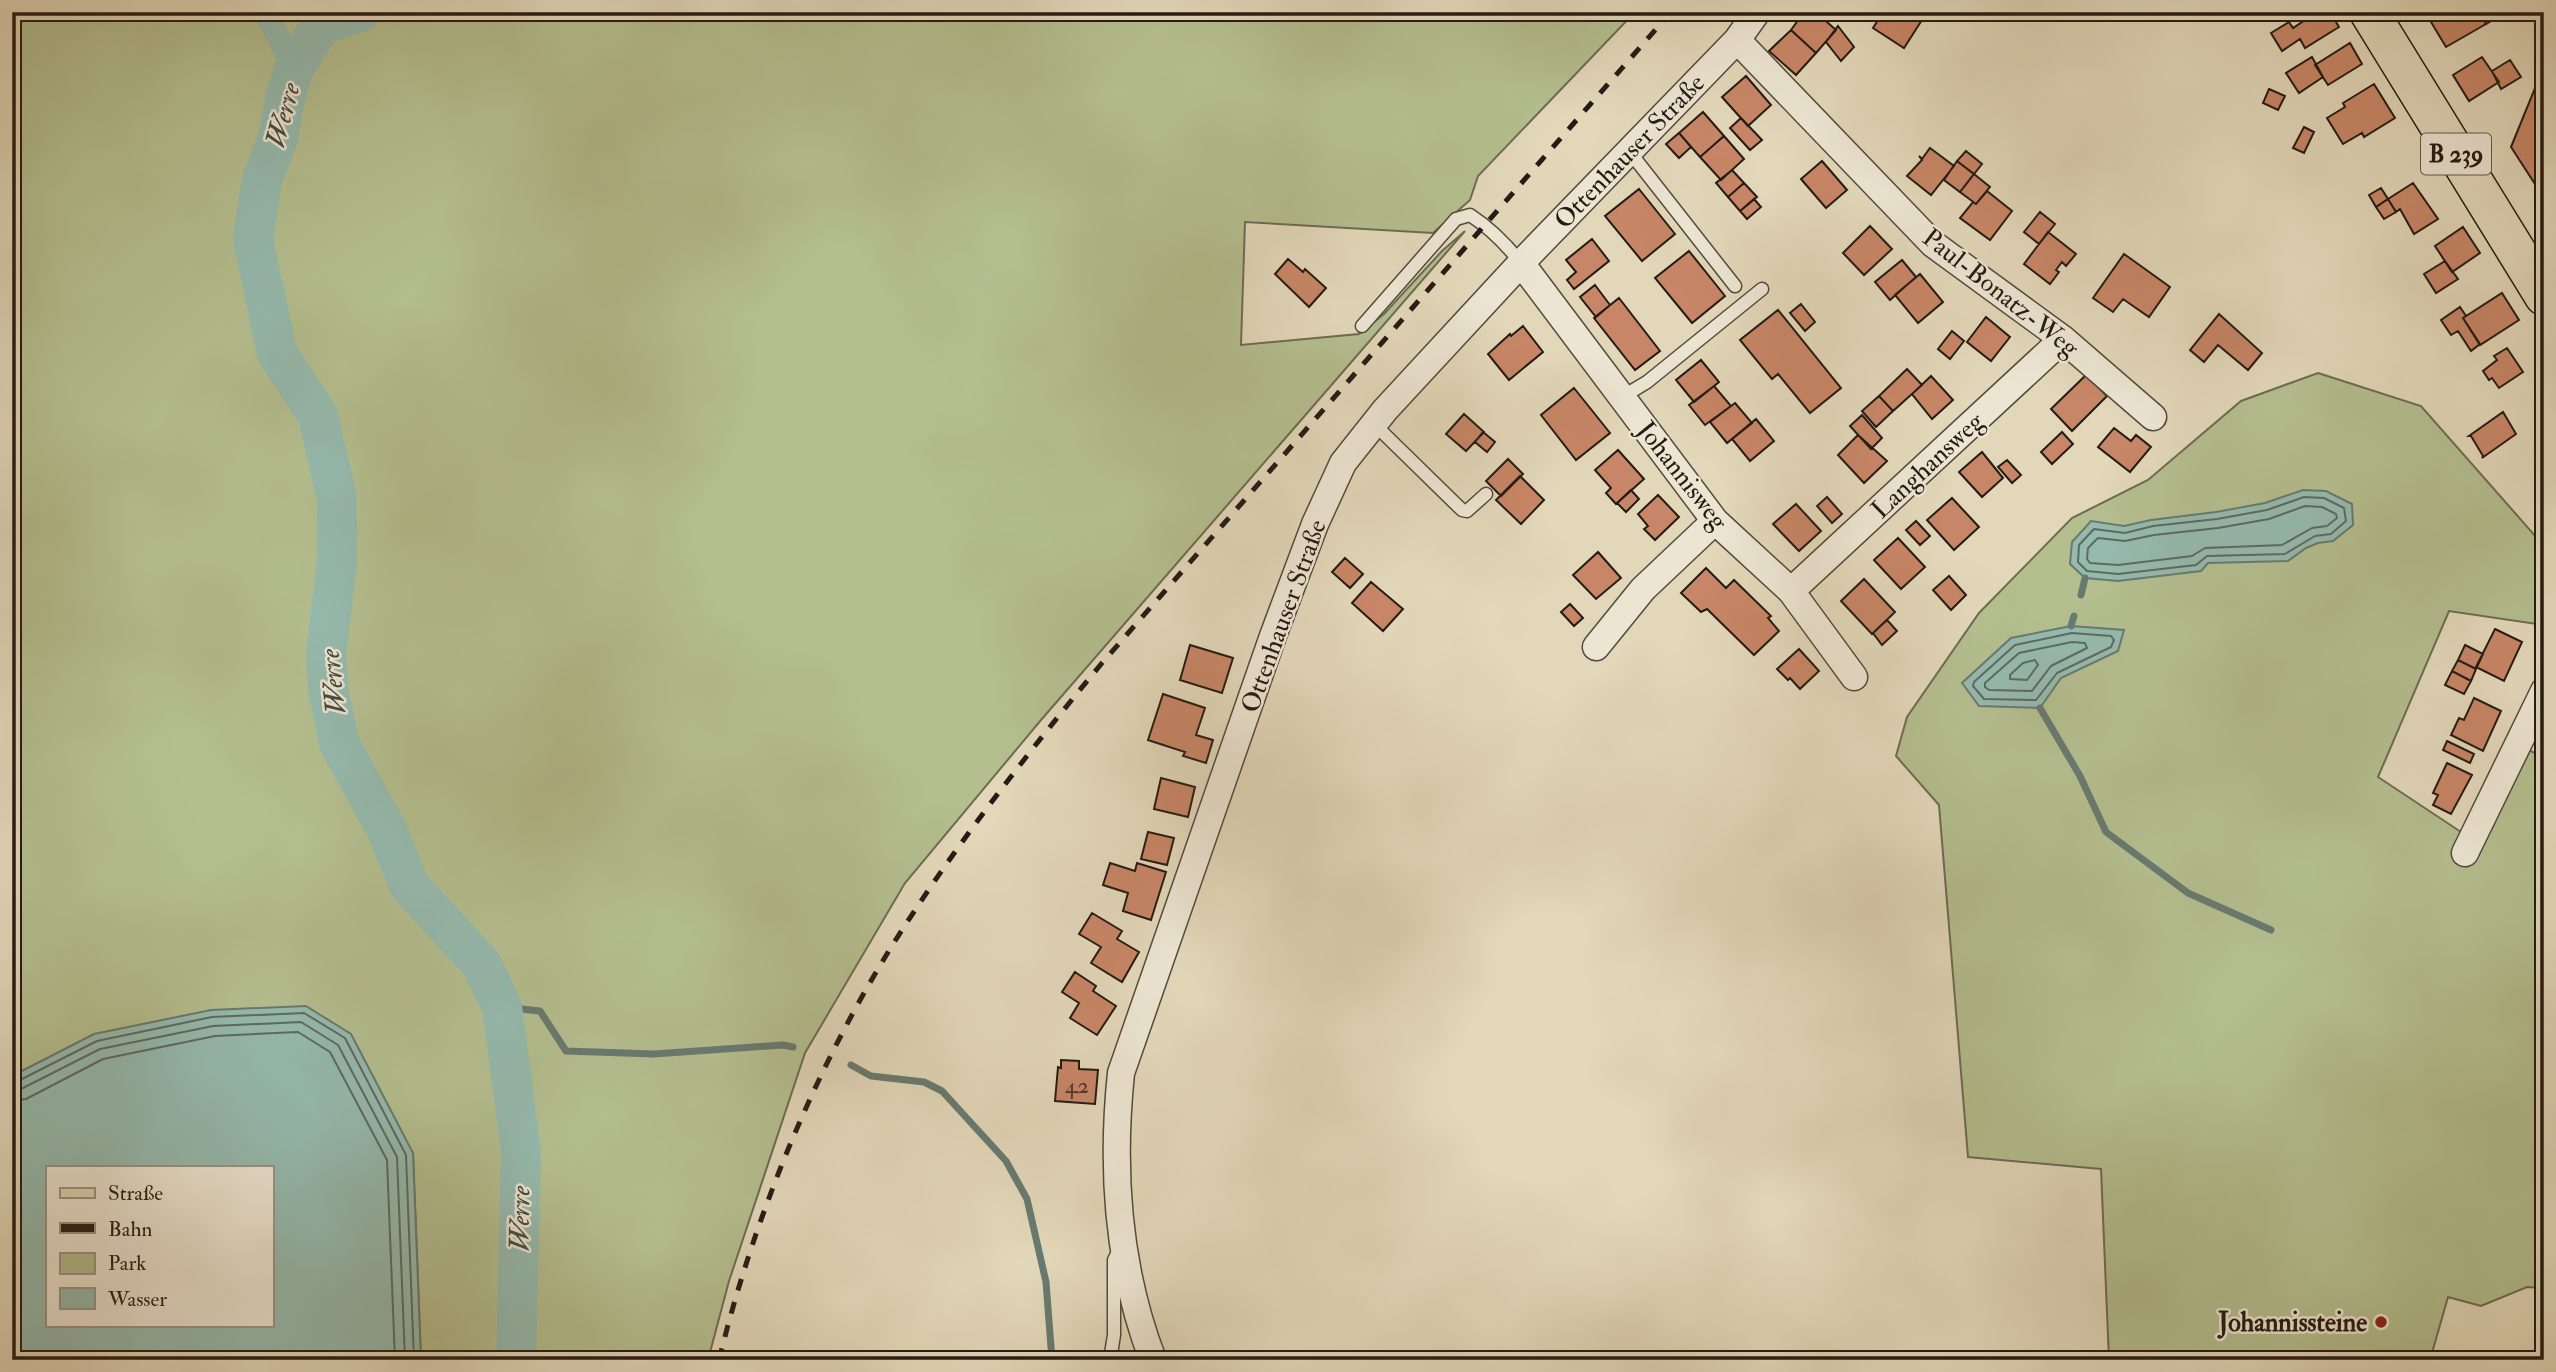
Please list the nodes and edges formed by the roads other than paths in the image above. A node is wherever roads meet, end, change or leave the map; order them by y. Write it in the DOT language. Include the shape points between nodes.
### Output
graph roads {
  1 [pos="1757,12"];
  2 [pos="2369,12"];
  3 [pos="1737,40"];
  4 [pos="1629,151"];
  5 [pos="1521,263"];
  6 [pos="1735,286"];
  7 [pos="1762,289"];
  8 [pos="2544,296"];
  9 [pos="1362,326"];
  10 [pos="2063,339"];
  11 [pos="1622,397"];
  12 [pos="2153,418"];
  13 [pos="1374,424"];
  14 [pos="1486,494"];
  15 [pos="1715,521"];
  16 [pos="1791,591"];
  17 [pos="1596,647"];
  18 [pos="1854,677"];
  19 [pos="2544,691"];
  20 [pos="2465,853"];
  21 [pos="1123,1243"];
  22 [pos="1110,1360"];
  23 [pos="1153,1360"];
  1 -- 3 [label="street, Ottenhauser Straße"];
  2 -- 8 [label="main road, B 239"];
  3 -- 4 [label="street, Ottenhauser Straße"];
  3 -- 10 [label="street, Paul-Bonatz-Weg" via="1933,244"];
  4 -- 5 [label="street, Ottenhauser Straße"];
  4 -- 6 [label="lane"];
  5 -- 9 [label="lane" via="1485,224 1470,215 1456,219"];
  5 -- 11 [label="street, Johannisweg"];
  5 -- 13 [label="street, Ottenhauser Straße"];
  7 -- 11 [label="lane"];
  10 -- 12 [label="street, Paul-Bonatz-Weg"];
  10 -- 16 [label="street, Langhansweg"];
  11 -- 15 [label="street, Johannisweg"];
  13 -- 14 [label="lane" via="1462,510 1467,511"];
  13 -- 21 [label="street, Ottenhauser Straße" via="1343,463 1315,524 1121,1073 1115,1165"];
  15 -- 16 [label="street, Johannisweg"];
  15 -- 17 [label="street" via="1643,589"];
  16 -- 18 [label="street, Johannisweg"];
  19 -- 20 [label="street"];
  21 -- 22 [label="lane" via="1114,1260"];
  21 -- 23 [label="street, Ottenhauser Straße"];
}
